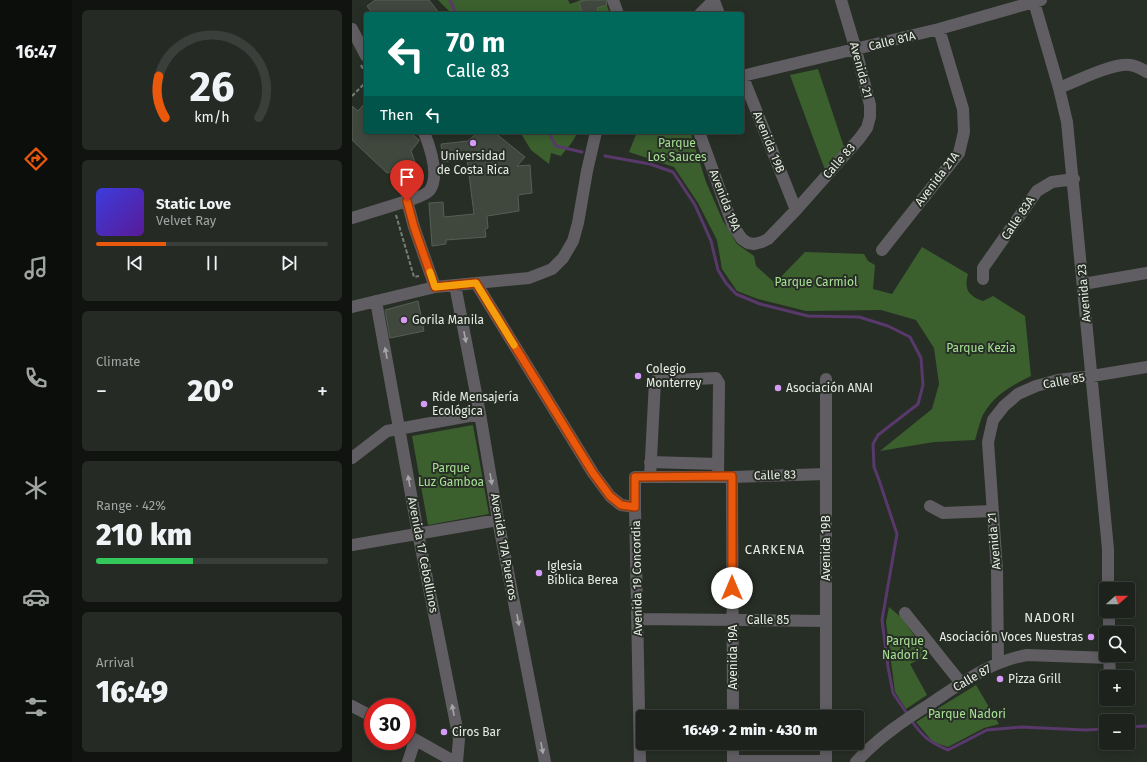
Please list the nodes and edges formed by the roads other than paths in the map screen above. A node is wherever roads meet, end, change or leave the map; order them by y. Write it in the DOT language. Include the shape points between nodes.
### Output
graph roads {
  1 [pos="613,0"];
  2 [pos="714,0"];
  3 [pos="841,0"];
  4 [pos="1038,1"];
  5 [pos="617,12"];
  6 [pos="702,12"];
  7 [pos="718,12"];
  8 [pos="352,29"];
  9 [pos="939,29"];
  10 [pos="856,50"];
  11 [pos="364,52"];
  12 [pos="1147,72"];
  13 [pos="744,76"];
  14 [pos="744,81"];
  15 [pos="1059,88"];
  16 [pos="425,134"];
  17 [pos="596,134"];
  18 [pos="700,134"];
  19 [pos="859,138"];
  20 [pos="1074,179"];
  21 [pos="407,201"];
  22 [pos="796,210"];
  23 [pos="352,218"];
  24 [pos="748,243"];
  25 [pos="882,250"];
  26 [pos="1147,273"];
  27 [pos="983,279"];
  28 [pos="476,283"];
  29 [pos="1083,284"];
  30 [pos="455,285"];
  31 [pos="435,287"];
  32 [pos="376,301"];
  33 [pos="352,308"];
  34 [pos="1147,367"];
  35 [pos="1092,376"];
  36 [pos="826,379"];
  37 [pos="480,414"];
  38 [pos="993,420"];
  39 [pos="400,428"];
  40 [pos="352,458"];
  41 [pos="650,462"];
  42 [pos="718,464"];
  43 [pos="826,474"];
  44 [pos="650,476"];
  45 [pos="718,476"];
  46 [pos="732,476"];
  47 [pos="930,506"];
  48 [pos="635,507"];
  49 [pos="992,512"];
  50 [pos="498,520"];
  51 [pos="418,533"];
  52 [pos="352,545"];
  53 [pos="1108,582"];
  54 [pos="905,612"];
  55 [pos="638,619"];
  56 [pos="732,620"];
  57 [pos="826,621"];
  58 [pos="1099,657"];
  59 [pos="998,663"];
  60 [pos="961,683"];
  61 [pos="352,706"];
  62 [pos="733,710"];
  63 [pos="826,710"];
  64 [pos="364,712"];
  65 [pos="416,740"];
  66 [pos="409,750"];
  67 [pos="733,750"];
  68 [pos="826,750"];
  69 [pos="826,761"];
  70 [pos="408,762"];
  71 [pos="456,762"];
  72 [pos="545,762"];
  73 [pos="640,762"];
  74 [pos="733,762"];
  75 [pos="856,762"];
  1 -- 5 [label="street"];
  2 -- 6 [label="street"];
  2 -- 7 [label="street"];
  3 -- 10 [label="street, Avenida 21"];
  4 -- 9 [label="street, Calle 81A"];
  4 -- 15 [label="street, Avenida 23"];
  8 -- 11 [label="street"];
  9 -- 10 [label="street, Calle 81A"];
  9 -- 25 [label="street, Avenida 21A" via="963,109 964,132 960,153"];
  10 -- 13 [label="street, Calle 81A"];
  10 -- 19 [label="street, Avenida 21" via="870,105 867,128"];
  12 -- 15 [label="street" via="1129,65 1115,67"];
  14 -- 22 [label="street, Avenida 19B"];
  15 -- 20 [label="street, Avenida 23" via="1067,122"];
  16 -- 21 [label="street" via="434,167 432,185 426,194"];
  17 -- 28 [label="street" via="578,223 573,241 563,258 552,269 529,278"];
  18 -- 24 [label="street, Avenida 19A" via="733,226"];
  19 -- 22 [label="street, Calle 83"];
  20 -- 27 [label="street, Calle 83A" via="1052,182 1037,191 983,268"];
  20 -- 29 [label="street, Avenida 23"];
  21 -- 23 [label="street"];
  21 -- 31 [label="street"];
  22 -- 24 [label="street, Calle 83" via="768,239 754,244"];
  26 -- 29 [label="street"];
  28 -- 30 [label="street"];
  28 -- 48 [label="street, Avenida 19 Concordia" via="593,473 615,501 621,505"];
  29 -- 35 [label="street, Avenida 23"];
  30 -- 31 [label="street"];
  30 -- 37 [label="street, Avenida 17A Puerros, one-way"];
  31 -- 32 [label="street"];
  32 -- 33 [label="street"];
  39 -- 32 [label="street, Avenida 17 Cebollinos, one-way"];
  34 -- 35 [label="street, Calle 85"];
  35 -- 38 [label="street, Calle 85" via="1058,380 1036,386 1018,394"];
  35 -- 53 [label="street, Avenida 23" via="1108,549"];
  36 -- 43 [label="street, Avenida 19B"];
  37 -- 39 [label="street"];
  37 -- 50 [label="street, Avenida 17A Puerros, one-way"];
  38 -- 49 [label="street, Avenida 21" via="988,442"];
  39 -- 40 [label="street" via="387,431"];
  51 -- 39 [label="street, Avenida 17 Cebollinos, one-way"];
  41 -- 42 [label="street"];
  41 -- 42 [label="street" via="655,381 716,378 719,383"];
  41 -- 44 [label="street"];
  42 -- 45 [label="street"];
  43 -- 46 [label="street, Calle 83"];
  43 -- 57 [label="street, Avenida 19B"];
  44 -- 45 [label="street, Calle 83"];
  44 -- 48 [label="street, Calle 83" via="635,477"];
  45 -- 46 [label="street, Calle 83"];
  46 -- 56 [label="street, Avenida 19A"];
  47 -- 49 [label="street" via="943,513"];
  48 -- 55 [label="street, Avenida 19 Concordia"];
  49 -- 59 [label="street, Avenida 21" via="997,570"];
  50 -- 51 [label="street"];
  50 -- 72 [label="street, Avenida 17A Puerros, one-way"];
  51 -- 52 [label="street"];
  71 -- 51 [label="street, Avenida 17 Cebollinos, one-way" via="459,739"];
  54 -- 60 [label="street"];
  55 -- 56 [label="street, Calle 85"];
  55 -- 73 [label="street, Avenida 19 Concordia"];
  56 -- 57 [label="street, Calle 85"];
  56 -- 62 [label="street, Avenida 19A"];
  57 -- 63 [label="street, Avenida 19B"];
  58 -- 59 [label="street, Calle 87" via="1027,655"];
  59 -- 60 [label="street, Calle 87"];
  60 -- 75 [label="street, Calle 87" via="895,726 868,748"];
  61 -- 64 [label="street"];
  65 -- 71 [label="street"];
  66 -- 70 [label="street"];
  67 -- 74 [label="street"];
  68 -- 69 [label="street"];
  69 -- 74 [label="street"];
}
